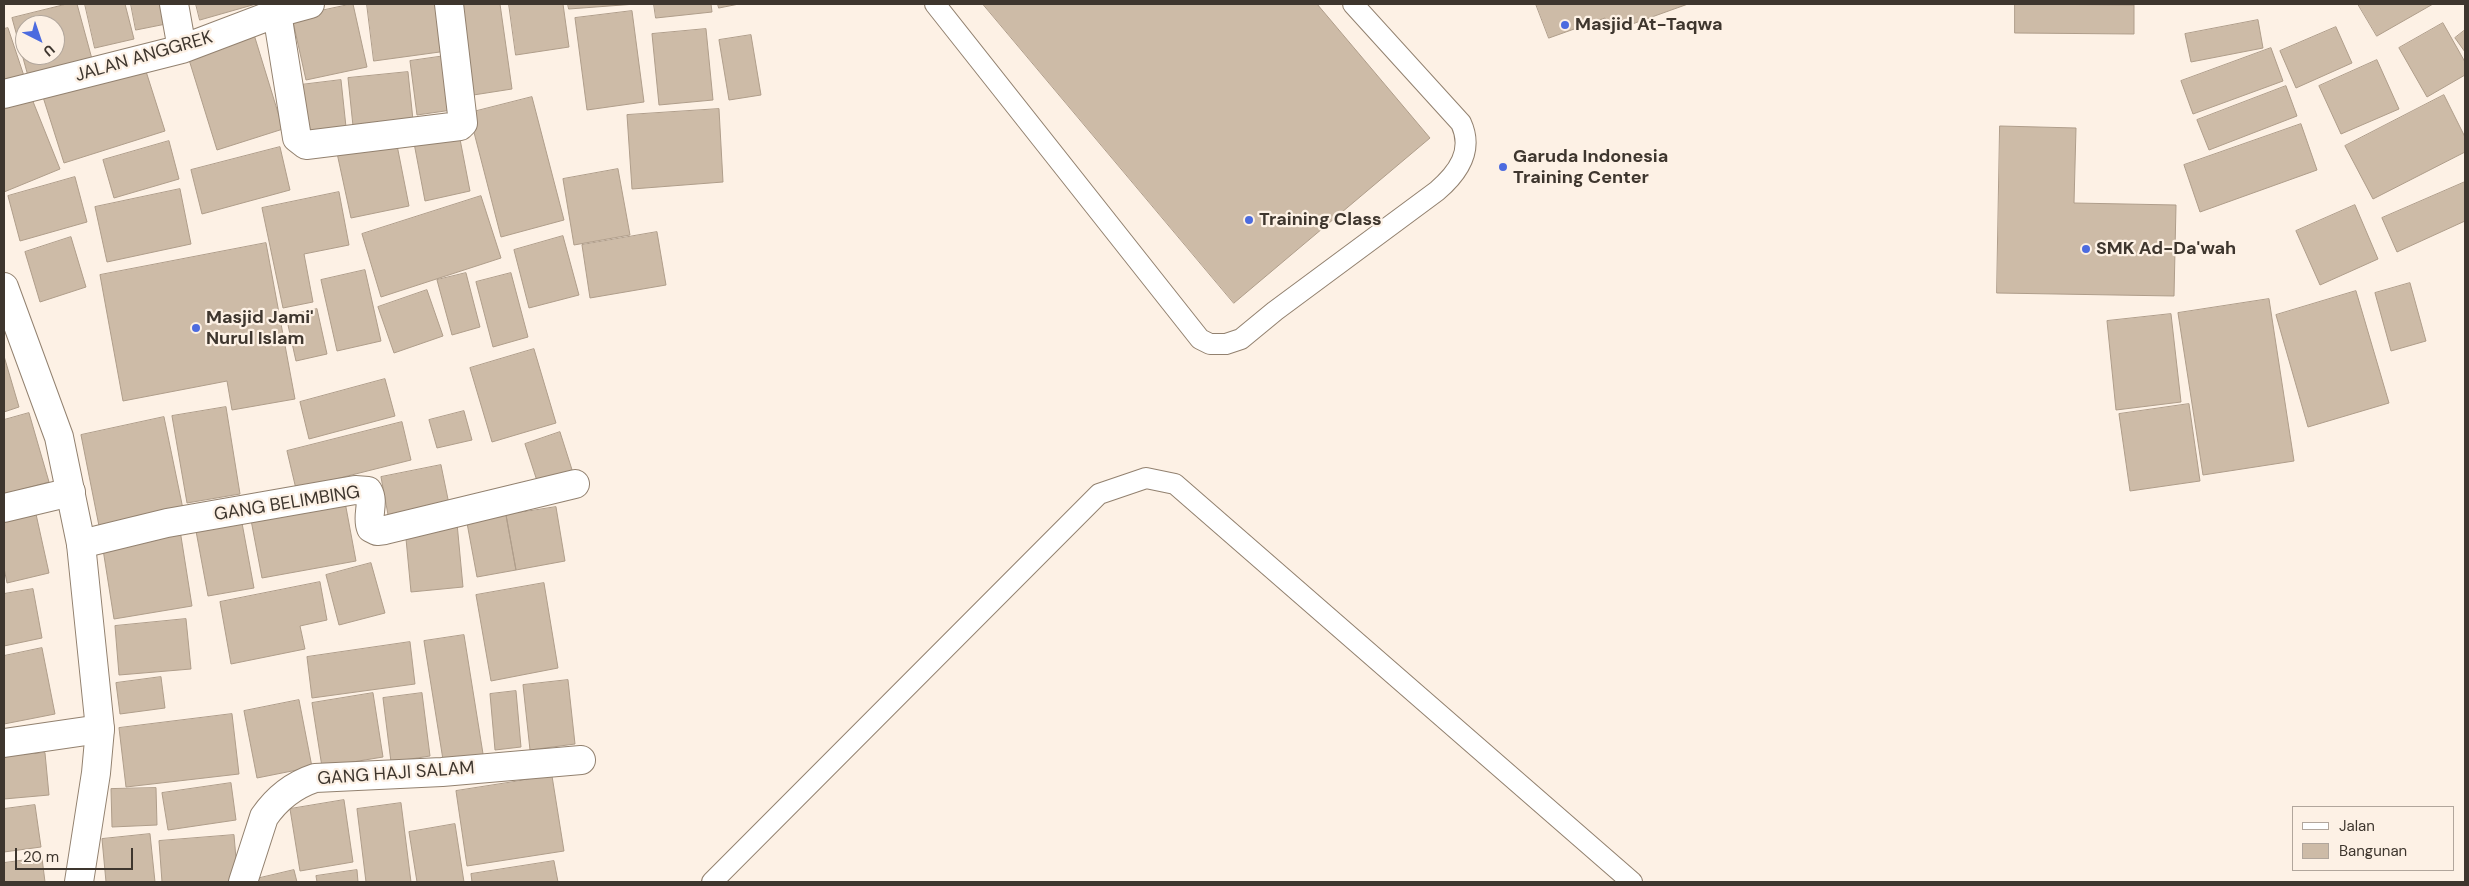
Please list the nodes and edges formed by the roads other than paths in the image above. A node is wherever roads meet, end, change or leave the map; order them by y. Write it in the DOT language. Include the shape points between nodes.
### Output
graph roads {
  1 [pos="174,4"];
  2 [pos="310,4"];
  3 [pos="448,4"];
  4 [pos="935,4"];
  5 [pos="1353,4"];
  6 [pos="277,13"];
  7 [pos="182,49"];
  8 [pos="4,94"];
  9 [pos="4,287"];
  10 [pos="12,333"];
  11 [pos="574,484"];
  12 [pos="71,492"];
  13 [pos="4,508"];
  14 [pos="81,544"];
  15 [pos="100,728"];
  16 [pos="4,743"];
  17 [pos="581,760"];
  18 [pos="79,882"];
  19 [pos="243,882"];
  20 [pos="712,882"];
  21 [pos="1632,882"];
  1 -- 7 [label="street"];
  2 -- 6 [label="street, JALAN ANGGREK"];
  3 -- 6 [label="street" via="463,123 460,126 306,145 297,138"];
  4 -- 5 [label="lane" via="1200,339 1210,344 1226,344 1241,338 1437,191 1452,178 1466,152 1466,135 1461,123"];
  6 -- 7 [label="street, JALAN ANGGREK"];
  7 -- 8 [label="street, JALAN ANGGREK"];
  9 -- 10 [label="street"];
  10 -- 12 [label="street" via="59,437"];
  11 -- 14 [label="street, GANG BELIMBING" via="377,531 370,528 369,523 370,494 355,490 167,524"];
  12 -- 13 [label="street"];
  12 -- 14 [label="street"];
  14 -- 15 [label="street"];
  15 -- 16 [label="street"];
  15 -- 18 [label="street"];
  17 -- 19 [label="street, GANG HAJI SALAM" via="442,772 315,778 299,784 270,807"];
  20 -- 21 [label="lane" via="1099,494 1146,478 1176,484"];
}
